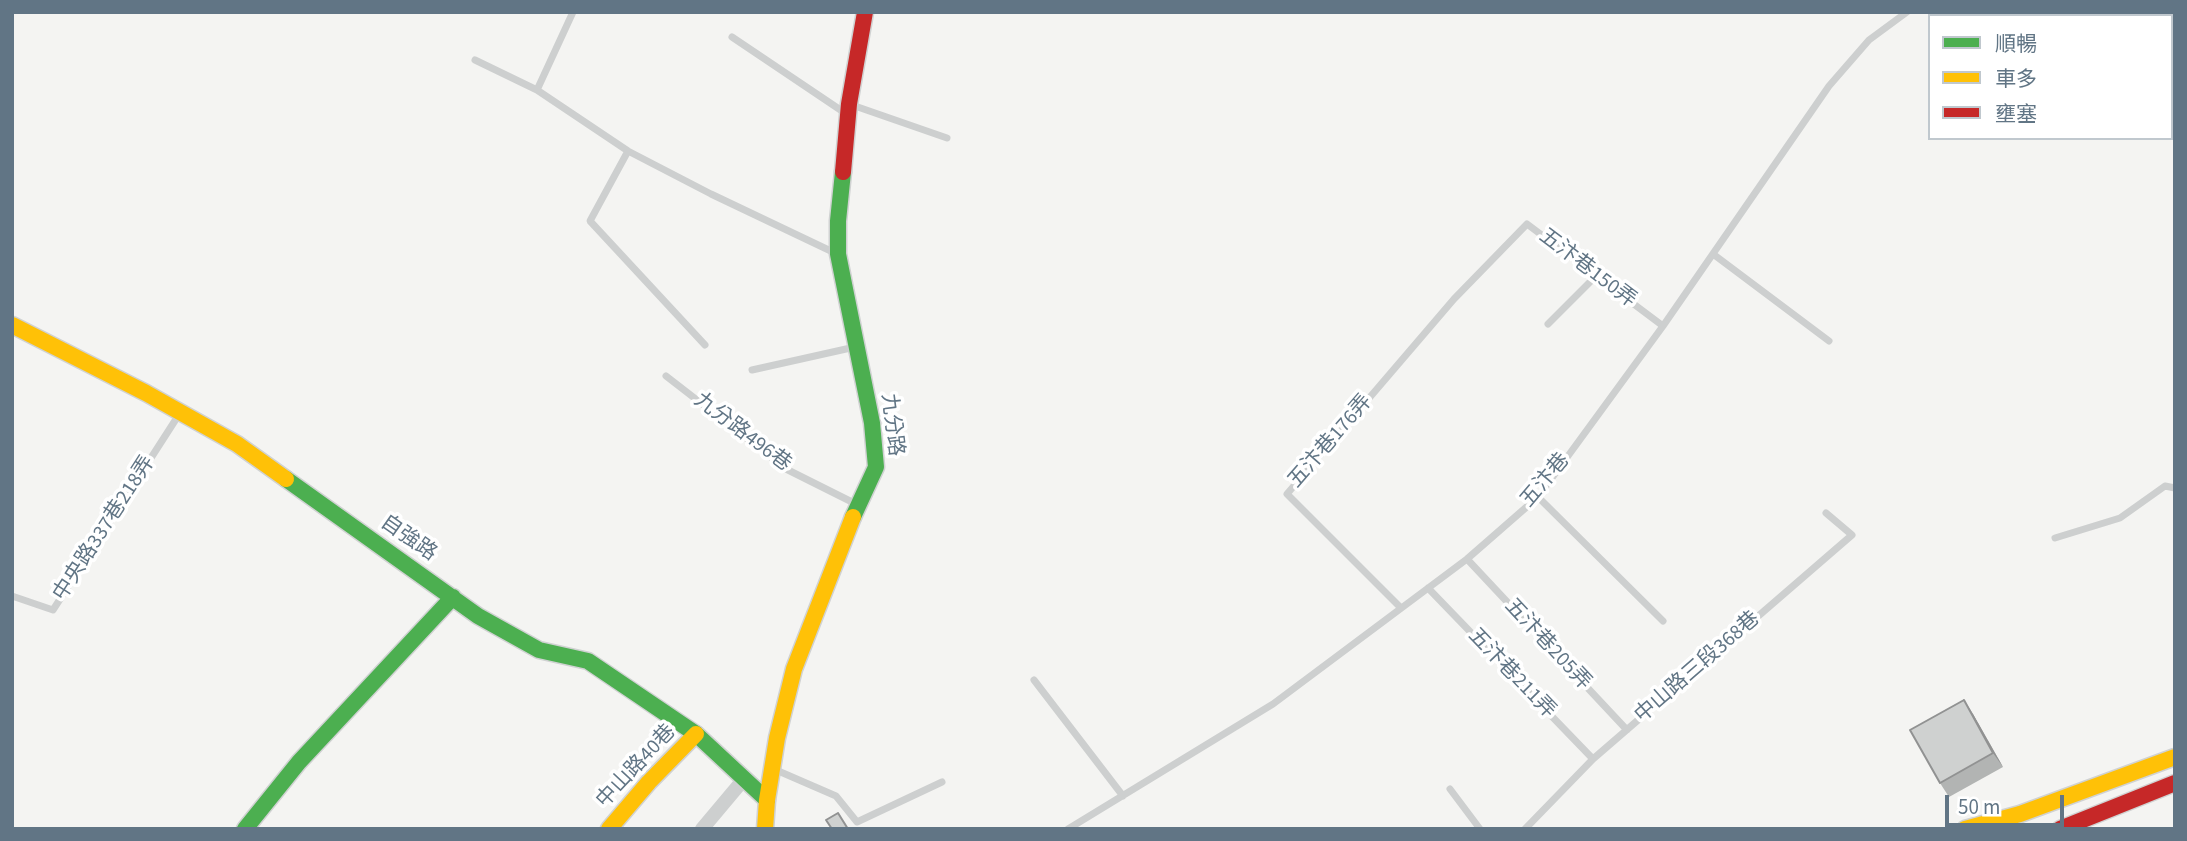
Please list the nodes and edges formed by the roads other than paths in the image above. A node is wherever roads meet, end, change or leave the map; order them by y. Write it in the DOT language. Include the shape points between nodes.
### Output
graph roads {
  1 [pos="573,12"];
  2 [pos="865,12"];
  3 [pos="1907,12"];
  4 [pos="732,37"];
  5 [pos="475,60"];
  6 [pos="537,90"];
  7 [pos="849,110"];
  8 [pos="947,138"];
  9 [pos="628,151"];
  10 [pos="838,254"];
  11 [pos="1713,254"];
  12 [pos="1596,276"];
  13 [pos="1454,299"];
  14 [pos="1548,324"];
  15 [pos="12,326"];
  16 [pos="1663,326"];
  17 [pos="1829,341"];
  18 [pos="705,345"];
  19 [pos="856,347"];
  20 [pos="752,370"];
  21 [pos="666,376"];
  22 [pos="180,412"];
  23 [pos="2175,488"];
  24 [pos="1538,496"];
  25 [pos="857,505"];
  26 [pos="1826,513"];
  27 [pos="2055,538"];
  28 [pos="1467,559"];
  29 [pos="1429,588"];
  30 [pos="12,596"];
  31 [pos="453,597"];
  32 [pos="1401,608"];
  33 [pos="1663,621"];
  34 [pos="1034,680"];
  35 [pos="1627,730"];
  36 [pos="696,734"];
  37 [pos="2175,757"];
  38 [pos="1593,759"];
  39 [pos="772,769"];
  40 [pos="744,779"];
  41 [pos="942,782"];
  42 [pos="2175,783"];
  43 [pos="1450,789"];
  44 [pos="1123,796"];
  45 [pos="767,800"];
  46 [pos="245,829"];
  47 [pos="609,829"];
  48 [pos="702,829"];
  49 [pos="765,829"];
  50 [pos="1068,829"];
  51 [pos="1480,829"];
  52 [pos="1525,829"];
  53 [pos="1965,829"];
  54 [pos="2060,829"];
  1 -- 6 [label="lane"];
  2 -- 7 [label="street, 九分路"];
  3 -- 11 [label="lane, 五汴巷" via="1868,40 1829,86"];
  4 -- 7 [label="lane"];
  5 -- 6 [label="lane"];
  6 -- 9 [label="lane"];
  7 -- 8 [label="lane"];
  7 -- 10 [label="street, 九分路"];
  9 -- 10 [label="lane"];
  9 -- 18 [label="lane" via="590,221"];
  10 -- 19 [label="street, 九分路"];
  11 -- 16 [label="lane, 五汴巷"];
  11 -- 17 [label="lane"];
  12 -- 13 [label="lane, 五汴巷150弄" via="1527,224"];
  12 -- 14 [label="lane"];
  12 -- 16 [label="lane, 五汴巷150弄"];
  13 -- 32 [label="lane, 五汴巷176弄" via="1287,494"];
  15 -- 22 [label="street, 自強路"];
  16 -- 24 [label="lane, 五汴巷"];
  19 -- 20 [label="lane"];
  19 -- 25 [label="street, 九分路" via="876,467"];
  21 -- 25 [label="lane, 九分路496巷" via="786,469"];
  22 -- 30 [label="lane, 中央路337巷218弄" via="53,610"];
  22 -- 31 [label="street, 自強路" via="237,444"];
  23 -- 27 [label="lane" via="2165,486 2120,518"];
  24 -- 28 [label="lane, 五汴巷"];
  24 -- 33 [label="lane"];
  25 -- 39 [label="street, 九分路" via="793,669"];
  26 -- 35 [label="lane, 中山路三段368巷" via="1852,535"];
  28 -- 29 [label="lane, 五汴巷"];
  28 -- 35 [label="lane, 五汴巷205弄"];
  29 -- 32 [label="lane, 五汴巷"];
  29 -- 38 [label="lane, 五汴巷211弄"];
  31 -- 36 [label="street, 自強路" via="539,650 588,661"];
  31 -- 46 [label="street" via="299,762"];
  32 -- 44 [label="lane, 五汴巷" via="1273,704"];
  34 -- 44 [label="lane"];
  35 -- 38 [label="lane, 中山路三段368巷"];
  36 -- 40 [label="street, 自強路"];
  36 -- 47 [label="street, 中山路40巷"];
  37 -- 53 [label="street" via="2020,814"];
  38 -- 52 [label="lane, 中山路三段368巷"];
  39 -- 41 [label="lane" via="836,796 857,822"];
  39 -- 45 [label="street, 九分路"];
  40 -- 45 [label="street, 自強路"];
  40 -- 48 [label="street"];
  42 -- 54 [label="street"];
  43 -- 51 [label="lane"];
  44 -- 50 [label="lane, 五汴巷"];
  45 -- 49 [label="street, 九分路"];
}
